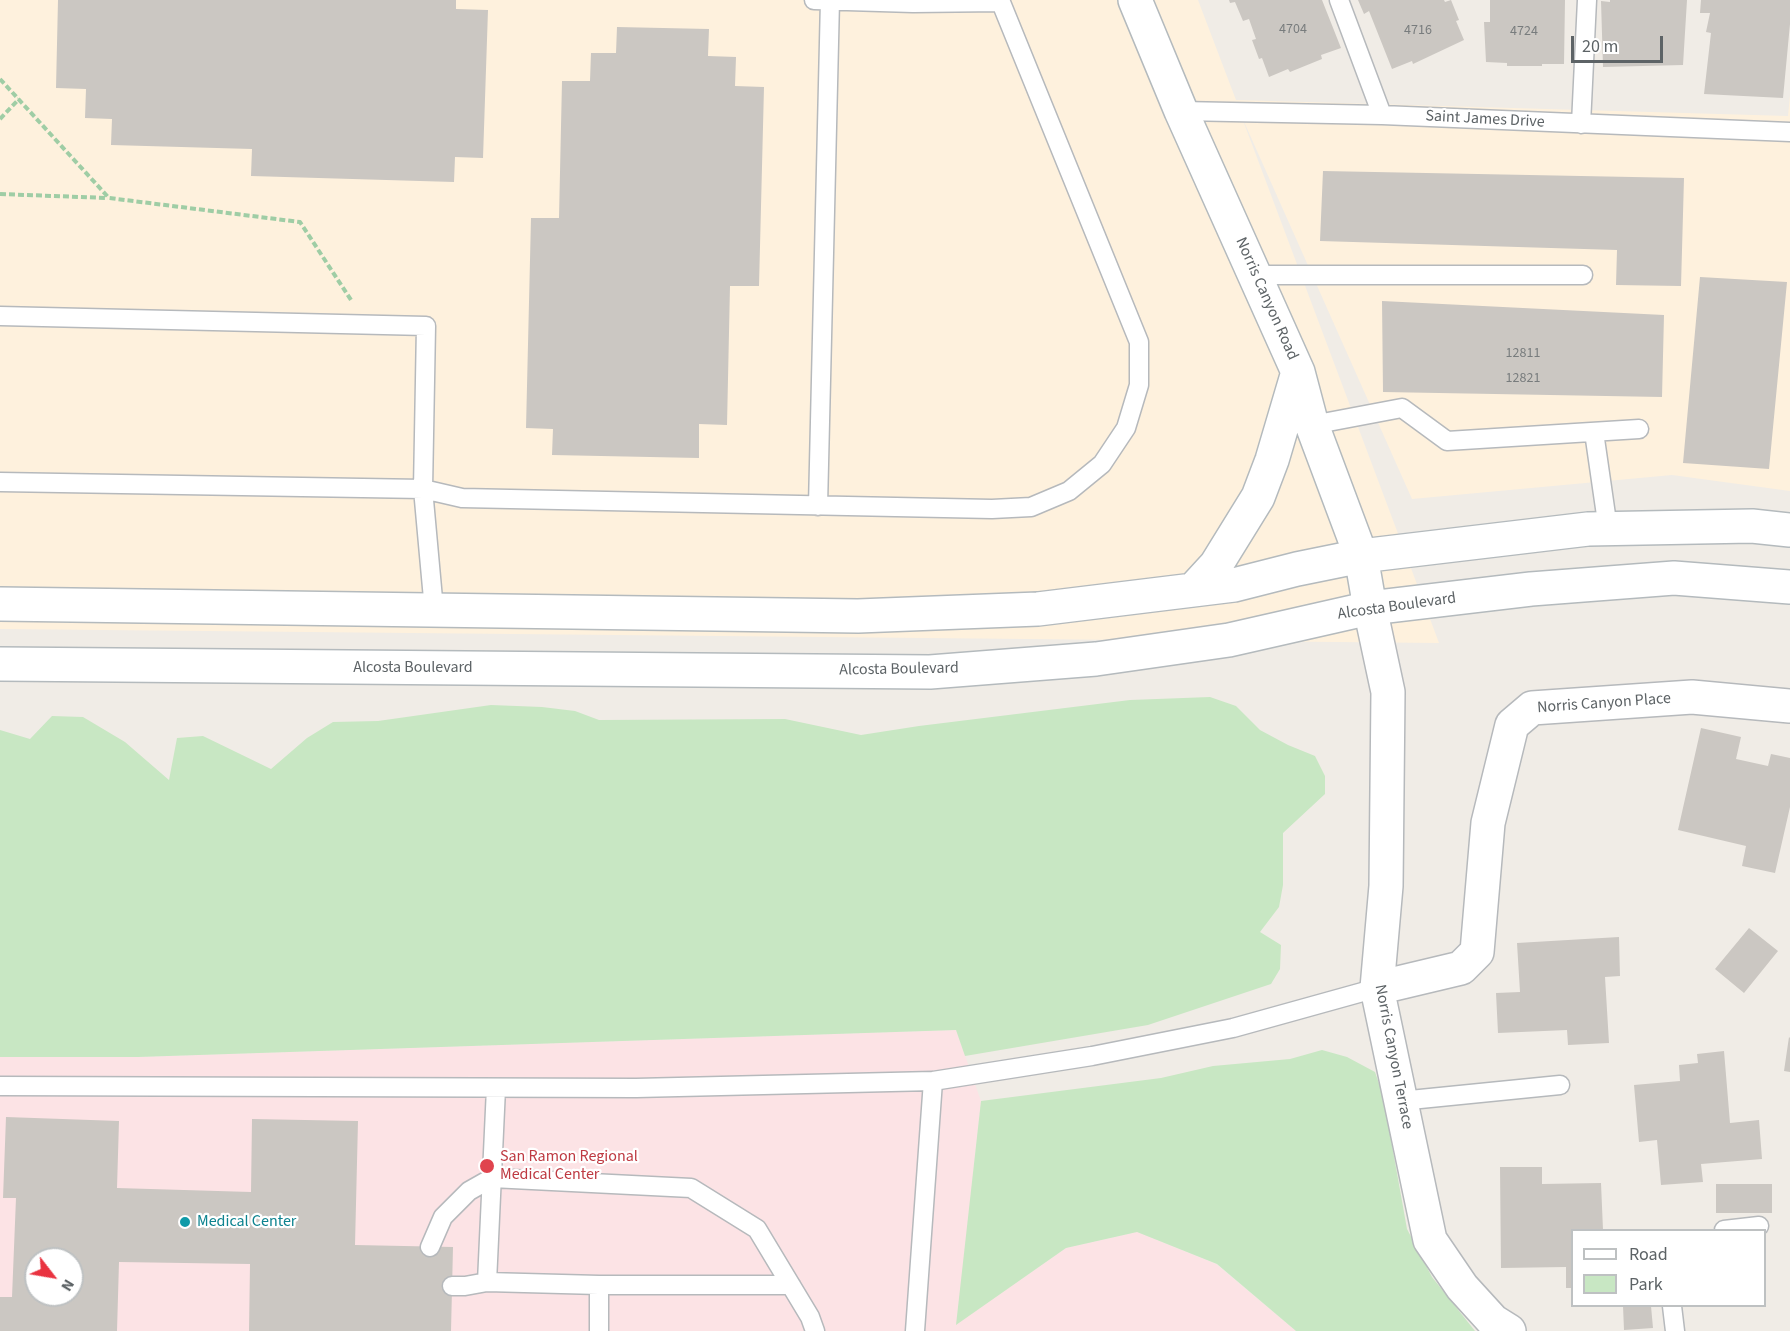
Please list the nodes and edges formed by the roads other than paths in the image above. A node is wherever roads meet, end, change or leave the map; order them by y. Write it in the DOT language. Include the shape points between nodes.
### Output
graph roads {
  1 [pos="814,0"];
  2 [pos="830,0"];
  3 [pos="1135,0"];
  4 [pos="1339,0"];
  5 [pos="1587,0"];
  6 [pos="1000,1"];
  7 [pos="1181,111"];
  8 [pos="1382,115"];
  9 [pos="1581,124"];
  10 [pos="1790,132"];
  11 [pos="1255,275"];
  12 [pos="1583,275"];
  13 [pos="0,316"];
  14 [pos="1298,372"];
  15 [pos="1312,425"];
  16 [pos="1639,429"];
  17 [pos="1594,432"];
  18 [pos="0,482"];
  19 [pos="423,489"];
  20 [pos="818,506"];
  21 [pos="1608,529"];
  22 [pos="1790,530"];
  23 [pos="1361,556"];
  24 [pos="1790,587"];
  25 [pos="1194,590"];
  26 [pos="0,604"];
  27 [pos="1370,608"];
  28 [pos="434,610"];
  29 [pos="0,664"];
  30 [pos="1790,706"];
  31 [pos="1377,988"];
  32 [pos="933,1081"];
  33 [pos="1560,1085"];
  34 [pos="0,1086"];
  35 [pos="496,1088"];
  36 [pos="1400,1101"];
  37 [pos="492,1178"];
  38 [pos="1759,1226"];
  39 [pos="1733,1229"];
  40 [pos="430,1247"];
  41 [pos="487,1282"];
  42 [pos="599,1285"];
  43 [pos="791,1285"];
  44 [pos="452,1286"];
  45 [pos="1672,1307"];
  46 [pos="598,1331"];
  47 [pos="815,1331"];
  48 [pos="915,1331"];
  49 [pos="1509,1331"];
  50 [pos="1675,1331"];
  1 -- 2 [label="lane"];
  2 -- 6 [label="lane"];
  2 -- 20 [label="lane"];
  3 -- 7 [label="main road, Norris Canyon Road"];
  4 -- 8 [label="lane"];
  5 -- 9 [label="lane"];
  6 -- 20 [label="lane" via="1139,342 1139,385 1126,428 1102,464 1070,491 1031,507"];
  7 -- 8 [label="lane, Saint James Drive"];
  7 -- 11 [label="main road, Norris Canyon Road"];
  8 -- 9 [label="lane, Saint James Drive"];
  9 -- 10 [label="lane, Saint James Drive"];
  11 -- 12 [label="lane"];
  11 -- 14 [label="main road, Norris Canyon Road"];
  13 -- 19 [label="lane" via="426,326"];
  14 -- 15 [label="main road, Norris Canyon Road"];
  14 -- 25 [label="main road" via="1258,497 1216,565"];
  15 -- 17 [label="lane" via="1402,408 1446,441"];
  15 -- 23 [label="main road, Norris Canyon Road"];
  16 -- 17 [label="lane"];
  17 -- 21 [label="lane"];
  18 -- 19 [label="lane"];
  19 -- 20 [label="lane" via="462,498"];
  19 -- 28 [label="lane"];
  21 -- 22 [label="main road" via="1752,526"];
  21 -- 23 [label="main road"];
  23 -- 25 [label="main road" via="1234,585"];
  23 -- 27 [label="main road, Norris Canyon Road"];
  24 -- 27 [label="main road, Alcosta Boulevard" via="1674,579 1531,589"];
  25 -- 28 [label="main road" via="1038,609 858,616"];
  26 -- 28 [label="main road"];
  27 -- 29 [label="main road, Alcosta Boulevard" via="1229,640 1096,658 930,672"];
  27 -- 31 [label="main road, Norris Canyon Terrace" via="1388,692 1386,886"];
  30 -- 31 [label="main road, Norris Canyon Place" via="1692,698 1532,708 1512,724 1488,823 1477,952 1461,968"];
  31 -- 32 [label="lane" via="1233,1028 1092,1056"];
  31 -- 36 [label="main road, Norris Canyon Terrace"];
  32 -- 35 [label="lane"];
  32 -- 48 [label="lane"];
  33 -- 36 [label="lane"];
  34 -- 35 [label="lane"];
  35 -- 37 [label="lane"];
  36 -- 49 [label="main road, Norris Canyon Terrace" via="1430,1240 1462,1287 1493,1321"];
  37 -- 40 [label="lane" via="469,1191 443,1217"];
  37 -- 41 [label="lane"];
  37 -- 43 [label="lane" via="691,1188 757,1229"];
  38 -- 39 [label="lane"];
  41 -- 42 [label="lane"];
  41 -- 44 [label="lane"];
  42 -- 43 [label="lane"];
  42 -- 46 [label="lane"];
  43 -- 47 [label="lane"];
  45 -- 50 [label="lane"];
}
